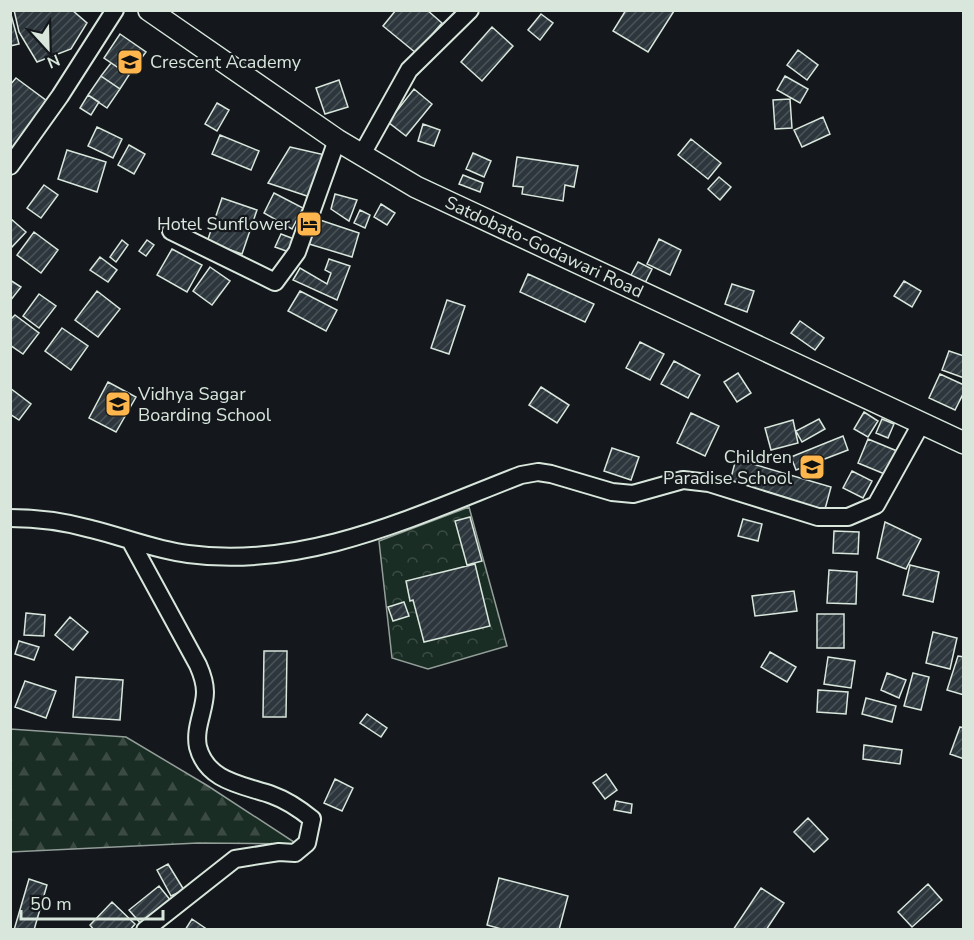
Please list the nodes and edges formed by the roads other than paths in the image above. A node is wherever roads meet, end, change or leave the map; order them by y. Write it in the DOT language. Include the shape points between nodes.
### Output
graph roads {
  1 [pos="115,10"];
  2 [pos="149,10"];
  3 [pos="470,10"];
  4 [pos="337,140"];
  5 [pos="361,156"];
  6 [pos="10,166"];
  7 [pos="171,231"];
  8 [pos="921,424"];
  9 [pos="963,442"];
  10 [pos="10,518"];
  11 [pos="131,542"];
  12 [pos="145,930"];
  1 -- 6 [label="street"];
  2 -- 4 [label="street, Satdobato-Godawari Road"];
  3 -- 5 [label="street" via="409,70"];
  4 -- 5 [label="street, Satdobato-Godawari Road"];
  4 -- 7 [label="street" via="297,252 275,282"];
  5 -- 8 [label="street, Satdobato-Godawari Road" via="416,187"];
  8 -- 9 [label="street, Satdobato-Godawari Road"];
  8 -- 11 [label="street" via="876,505 848,517 818,517 709,483 683,480 633,494 538,472 326,546 243,557 188,554"];
  10 -- 11 [label="street" via="91,529"];
  11 -- 12 [label="street" via="204,680 197,736 205,762 217,776 274,796 312,819 307,843 295,853 235,859"];
}
